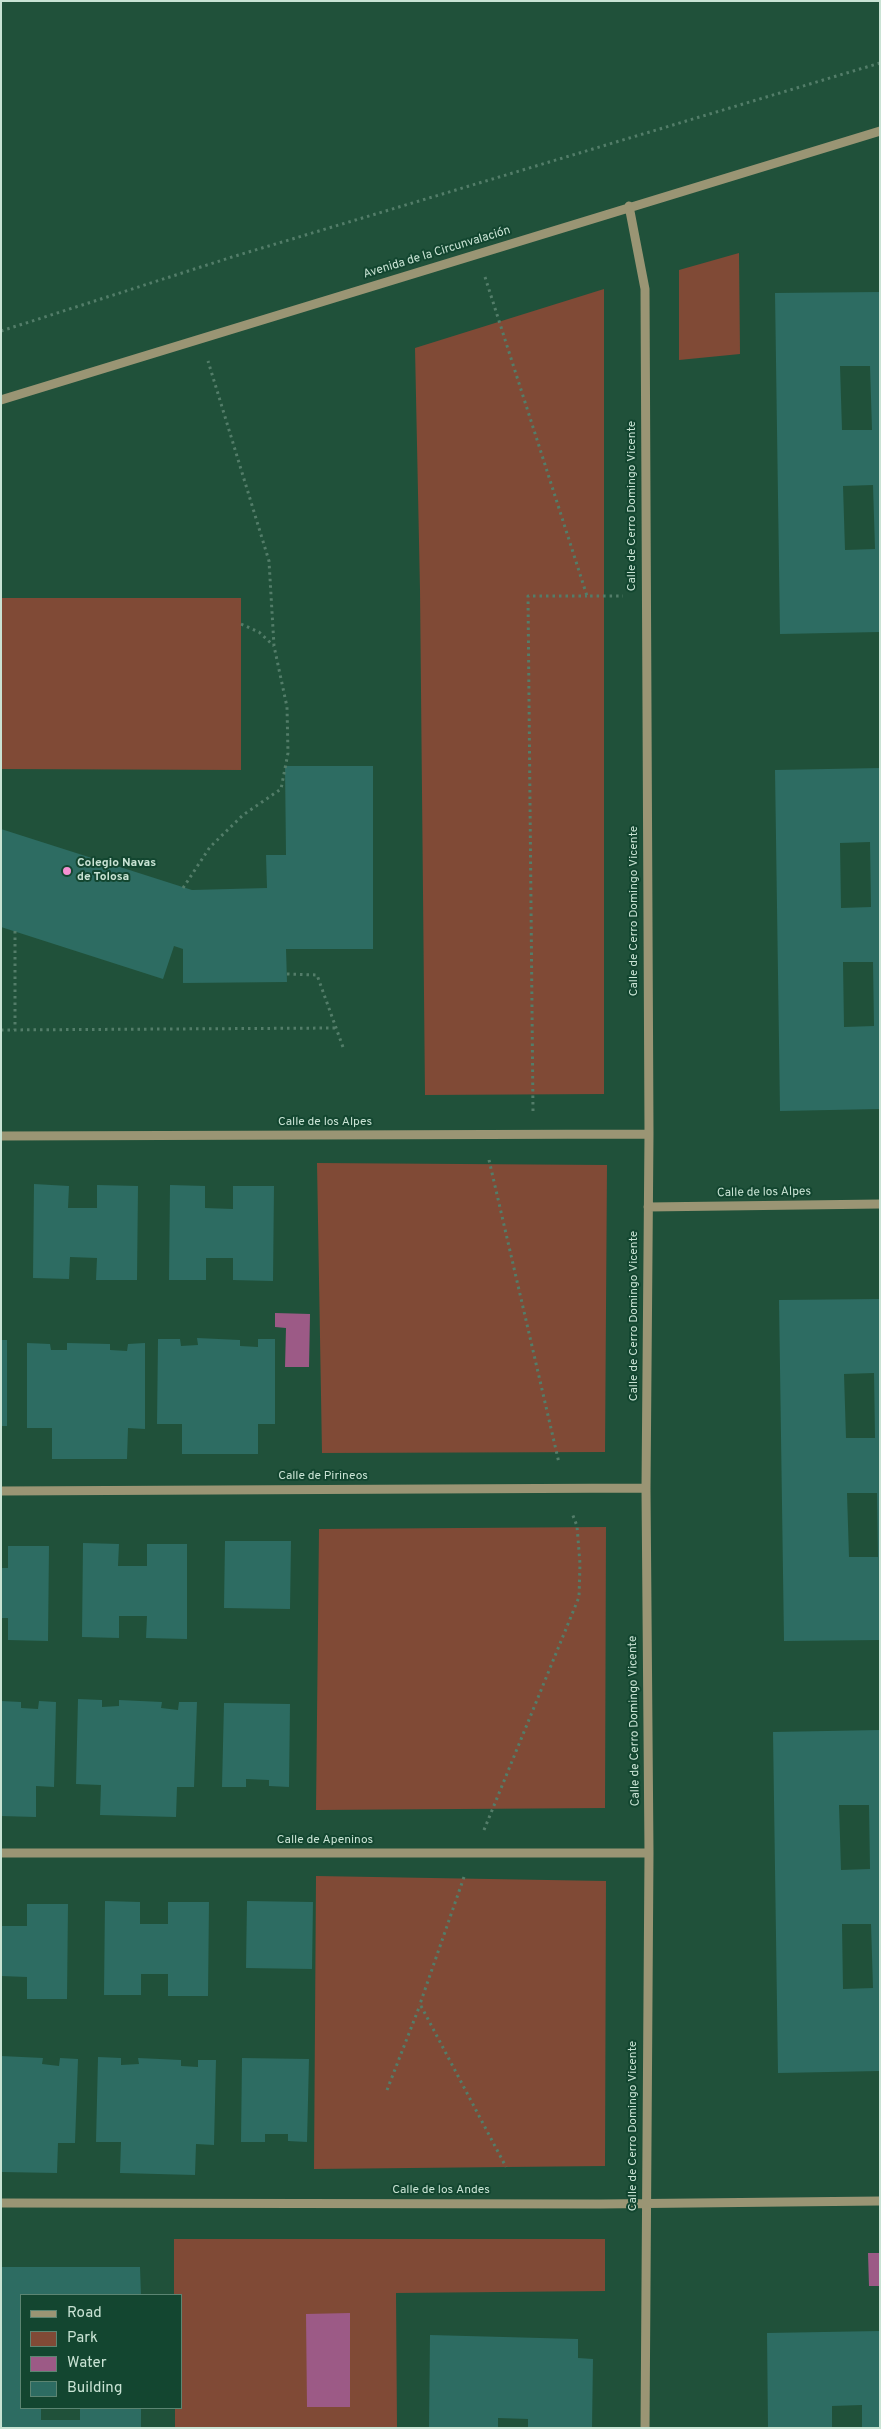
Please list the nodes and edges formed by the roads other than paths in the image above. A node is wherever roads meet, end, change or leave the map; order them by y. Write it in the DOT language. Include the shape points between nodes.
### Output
graph roads {
  1 [pos="880,131"];
  2 [pos="630,206"];
  3 [pos="1,400"];
  4 [pos="649,1134"];
  5 [pos="1,1136"];
  6 [pos="880,1204"];
  7 [pos="648,1207"];
  8 [pos="646,1488"];
  9 [pos="1,1491"];
  10 [pos="1,1853"];
  11 [pos="649,1853"];
  12 [pos="880,2202"];
  13 [pos="1,2203"];
  14 [pos="646,2204"];
  15 [pos="646,2428"];
  1 -- 2 [label="street, Avenida de la Circunvalación"];
  2 -- 3 [label="street, Avenida de la Circunvalación"];
  2 -- 4 [label="street, Calle de Cerro Domingo Vicente" via="645,288"];
  4 -- 5 [label="street, Calle de los Alpes"];
  4 -- 7 [label="street, Calle de Cerro Domingo Vicente"];
  6 -- 7 [label="street, Calle de los Alpes"];
  7 -- 8 [label="street, Calle de Cerro Domingo Vicente"];
  8 -- 9 [label="street, Calle de Pirineos"];
  8 -- 11 [label="street, Calle de Cerro Domingo Vicente"];
  10 -- 11 [label="street, Calle de Apeninos"];
  11 -- 14 [label="street, Calle de Cerro Domingo Vicente"];
  12 -- 14 [label="street, Calle de los Andes"];
  13 -- 14 [label="street, Calle de los Andes"];
  14 -- 15 [label="street, Calle de Cerro Domingo Vicente"];
}
